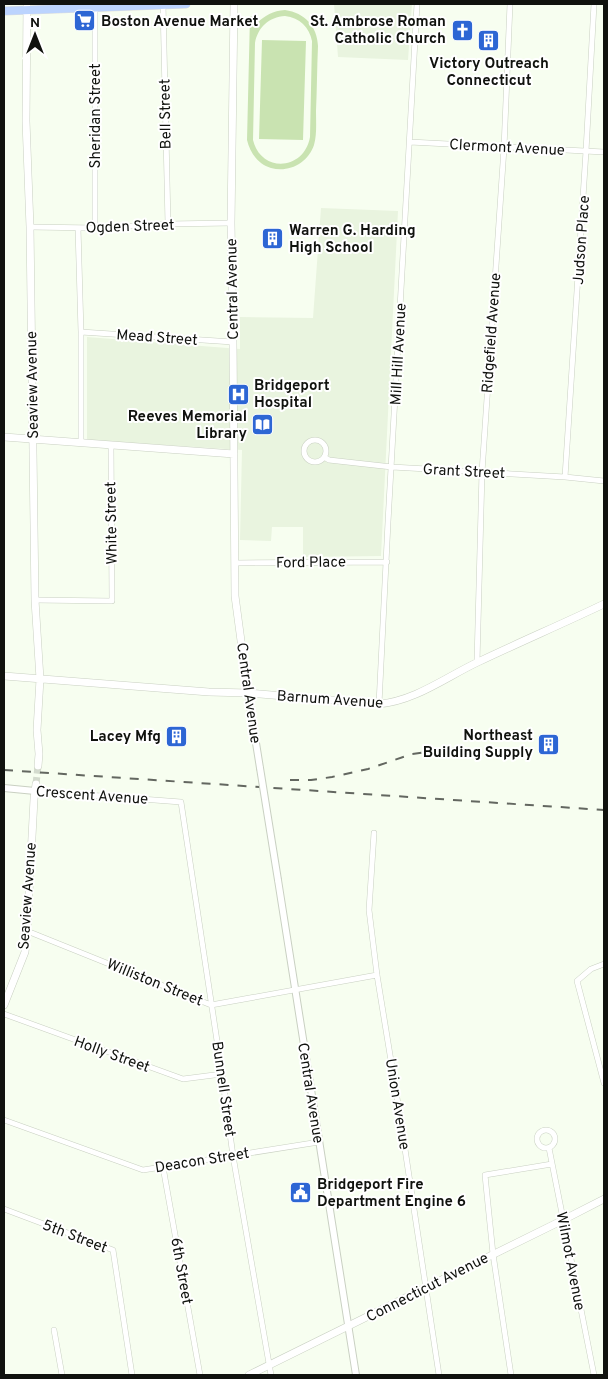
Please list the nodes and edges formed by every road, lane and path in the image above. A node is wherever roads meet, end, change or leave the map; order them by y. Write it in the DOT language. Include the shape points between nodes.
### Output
graph roads {
  1 [pos="163,4"];
  2 [pos="186,4"];
  3 [pos="234,4"];
  4 [pos="417,4"];
  5 [pos="510,4"];
  6 [pos="594,4"];
  7 [pos="139,5"];
  8 [pos="63,6"];
  9 [pos="95,6"];
  10 [pos="27,7"];
  11 [pos="4,12"];
  12 [pos="410,142"];
  13 [pos="504,148"];
  14 [pos="586,151"];
  15 [pos="604,152"];
  16 [pos="231,223"];
  17 [pos="168,224"];
  18 [pos="30,227"];
  19 [pos="78,228"];
  20 [pos="95,228"];
  21 [pos="81,332"];
  22 [pos="234,342"];
  23 [pos="4,437"];
  24 [pos="33,440"];
  25 [pos="81,443"];
  26 [pos="111,445"];
  27 [pos="234,454"];
  28 [pos="324,457"];
  29 [pos="392,467"];
  30 [pos="482,472"];
  31 [pos="565,477"];
  32 [pos="604,481"];
  33 [pos="387,562"];
  34 [pos="235,563"];
  35 [pos="34,600"];
  36 [pos="604,604"];
  37 [pos="478,662"];
  38 [pos="4,676"];
  39 [pos="40,679"];
  40 [pos="248,693"];
  41 [pos="380,704"];
  42 [pos="38,766"];
  43 [pos="4,788"];
  44 [pos="35,788"];
  45 [pos="181,802"];
  46 [pos="374,833"];
  47 [pos="27,931"];
  48 [pos="604,964"];
  49 [pos="377,975"];
  50 [pos="294,990"];
  51 [pos="211,1004"];
  52 [pos="4,1005"];
  53 [pos="4,1014"];
  54 [pos="222,1074"];
  55 [pos="604,1083"];
  56 [pos="4,1120"];
  57 [pos="319,1142"];
  58 [pos="549,1148"];
  59 [pos="234,1156"];
  60 [pos="552,1164"];
  61 [pos="164,1167"];
  62 [pos="604,1199"];
  63 [pos="4,1209"];
  64 [pos="563,1220"];
  65 [pos="493,1254"];
  66 [pos="426,1288"];
  67 [pos="348,1327"];
  68 [pos="54,1330"];
  69 [pos="270,1365"];
  70 [pos="62,1375"];
  71 [pos="132,1375"];
  72 [pos="200,1375"];
  73 [pos="249,1375"];
  74 [pos="271,1375"];
  75 [pos="356,1375"];
  76 [pos="440,1375"];
  77 [pos="511,1375"];
  78 [pos="594,1375"];
  1 -- 2 [label="main road"];
  1 -- 7 [label="main road"];
  1 -- 17 [label="street, Bell Street"];
  3 -- 16 [label="main road, Central Avenue"];
  4 -- 12 [label="street, Mill Hill Avenue"];
  5 -- 13 [label="street, Ridgefield Avenue"];
  6 -- 14 [label="street, Judson Place"];
  7 -- 9 [label="main road"];
  8 -- 9 [label="main road"];
  8 -- 10 [label="main road"];
  9 -- 20 [label="street, Sheridan Street"];
  10 -- 11 [label="main road"];
  10 -- 18 [label="main road, Seaview Avenue" via="26,120"];
  12 -- 13 [label="street, Clermont Avenue"];
  12 -- 29 [label="street, Mill Hill Avenue"];
  13 -- 14 [label="street, Clermont Avenue"];
  13 -- 30 [label="street, Ridgefield Avenue"];
  14 -- 15 [label="street, Clermont Avenue"];
  14 -- 31 [label="street, Judson Place"];
  16 -- 17 [label="street, Ogden Street"];
  16 -- 22 [label="main road, Central Avenue"];
  17 -- 20 [label="street, Ogden Street"];
  18 -- 19 [label="street, Ogden Street"];
  18 -- 24 [label="main road, Seaview Avenue"];
  19 -- 20 [label="street, Ogden Street"];
  19 -- 21 [label="street"];
  21 -- 22 [label="street, Mead Street"];
  21 -- 25 [label="street"];
  22 -- 27 [label="main road, Central Avenue"];
  23 -- 24 [label="main road"];
  24 -- 25 [label="main road"];
  24 -- 35 [label="main road, Seaview Avenue"];
  25 -- 26 [label="main road"];
  26 -- 27 [label="main road"];
  26 -- 35 [label="street, White Street" via="112,601"];
  27 -- 34 [label="main road, Central Avenue"];
  28 -- 28 [label="street, Grant Street" via="326,450 320,441 313,440 307,444 304,451 309,460 316,462"];
  28 -- 29 [label="street, Grant Street"];
  29 -- 30 [label="street, Grant Street"];
  29 -- 33 [label="street, Mill Hill Avenue"];
  30 -- 31 [label="street, Grant Street"];
  30 -- 37 [label="street, Ridgefield Avenue"];
  31 -- 32 [label="street, Grant Street"];
  33 -- 34 [label="street, Ford Place"];
  33 -- 41 [label="street, Mill Hill Avenue"];
  34 -- 40 [label="main road, Central Avenue" via="235,596"];
  35 -- 39 [label="main road, Seaview Avenue"];
  36 -- 37 [label="main road, Barnum Avenue"];
  37 -- 41 [label="main road, Barnum Avenue" via="397,702"];
  38 -- 39 [label="main road, Barnum Avenue"];
  39 -- 40 [label="main road, Barnum Avenue"];
  39 -- 42 [label="main road, Seaview Avenue"];
  40 -- 41 [label="main road, Barnum Avenue"];
  40 -- 50 [label="street, Central Avenue, bridge"];
  43 -- 44 [label="street, Crescent Avenue"];
  44 -- 45 [label="street, Crescent Avenue"];
  44 -- 47 [label="main road, Seaview Avenue"];
  45 -- 51 [label="street, Bunnell Street"];
  46 -- 49 [label="street, Union Avenue" via="369,910"];
  47 -- 51 [label="street, Williston Street"];
  47 -- 52 [label="main road, Seaview Avenue" via="24,952"];
  48 -- 55 [label="street" via="591,969 577,981"];
  49 -- 50 [label="street, Williston Street"];
  49 -- 66 [label="street, Union Avenue"];
  50 -- 51 [label="street, Williston Street"];
  50 -- 57 [label="street, Central Avenue"];
  51 -- 54 [label="street, Bunnell Street"];
  53 -- 54 [label="street, Holly Street" via="183,1079"];
  54 -- 59 [label="street, Bunnell Street"];
  56 -- 61 [label="street, Deacon Street" via="144,1170"];
  57 -- 59 [label="street, Deacon Street"];
  57 -- 67 [label="street, Central Avenue"];
  58 -- 60 [label="street, Wilmot Avenue"];
  59 -- 61 [label="street, Deacon Street"];
  59 -- 69 [label="street, Bunnell Street"];
  60 -- 64 [label="street, Wilmot Avenue"];
  60 -- 65 [label="street" via="485,1175"];
  61 -- 72 [label="street, 6th Street"];
  62 -- 64 [label="main road, Connecticut Avenue"];
  63 -- 71 [label="street, 5th Street" via="113,1250"];
  64 -- 65 [label="main road, Connecticut Avenue"];
  64 -- 78 [label="street, Wilmot Avenue"];
  65 -- 66 [label="main road, Connecticut Avenue"];
  65 -- 77 [label="street"];
  66 -- 67 [label="main road, Connecticut Avenue"];
  66 -- 76 [label="street, Union Avenue"];
  67 -- 69 [label="main road, Connecticut Avenue"];
  67 -- 75 [label="street, Central Avenue"];
  68 -- 70 [label="street"];
  69 -- 73 [label="main road, Connecticut Avenue"];
  69 -- 74 [label="street, Bunnell Street"];
}
